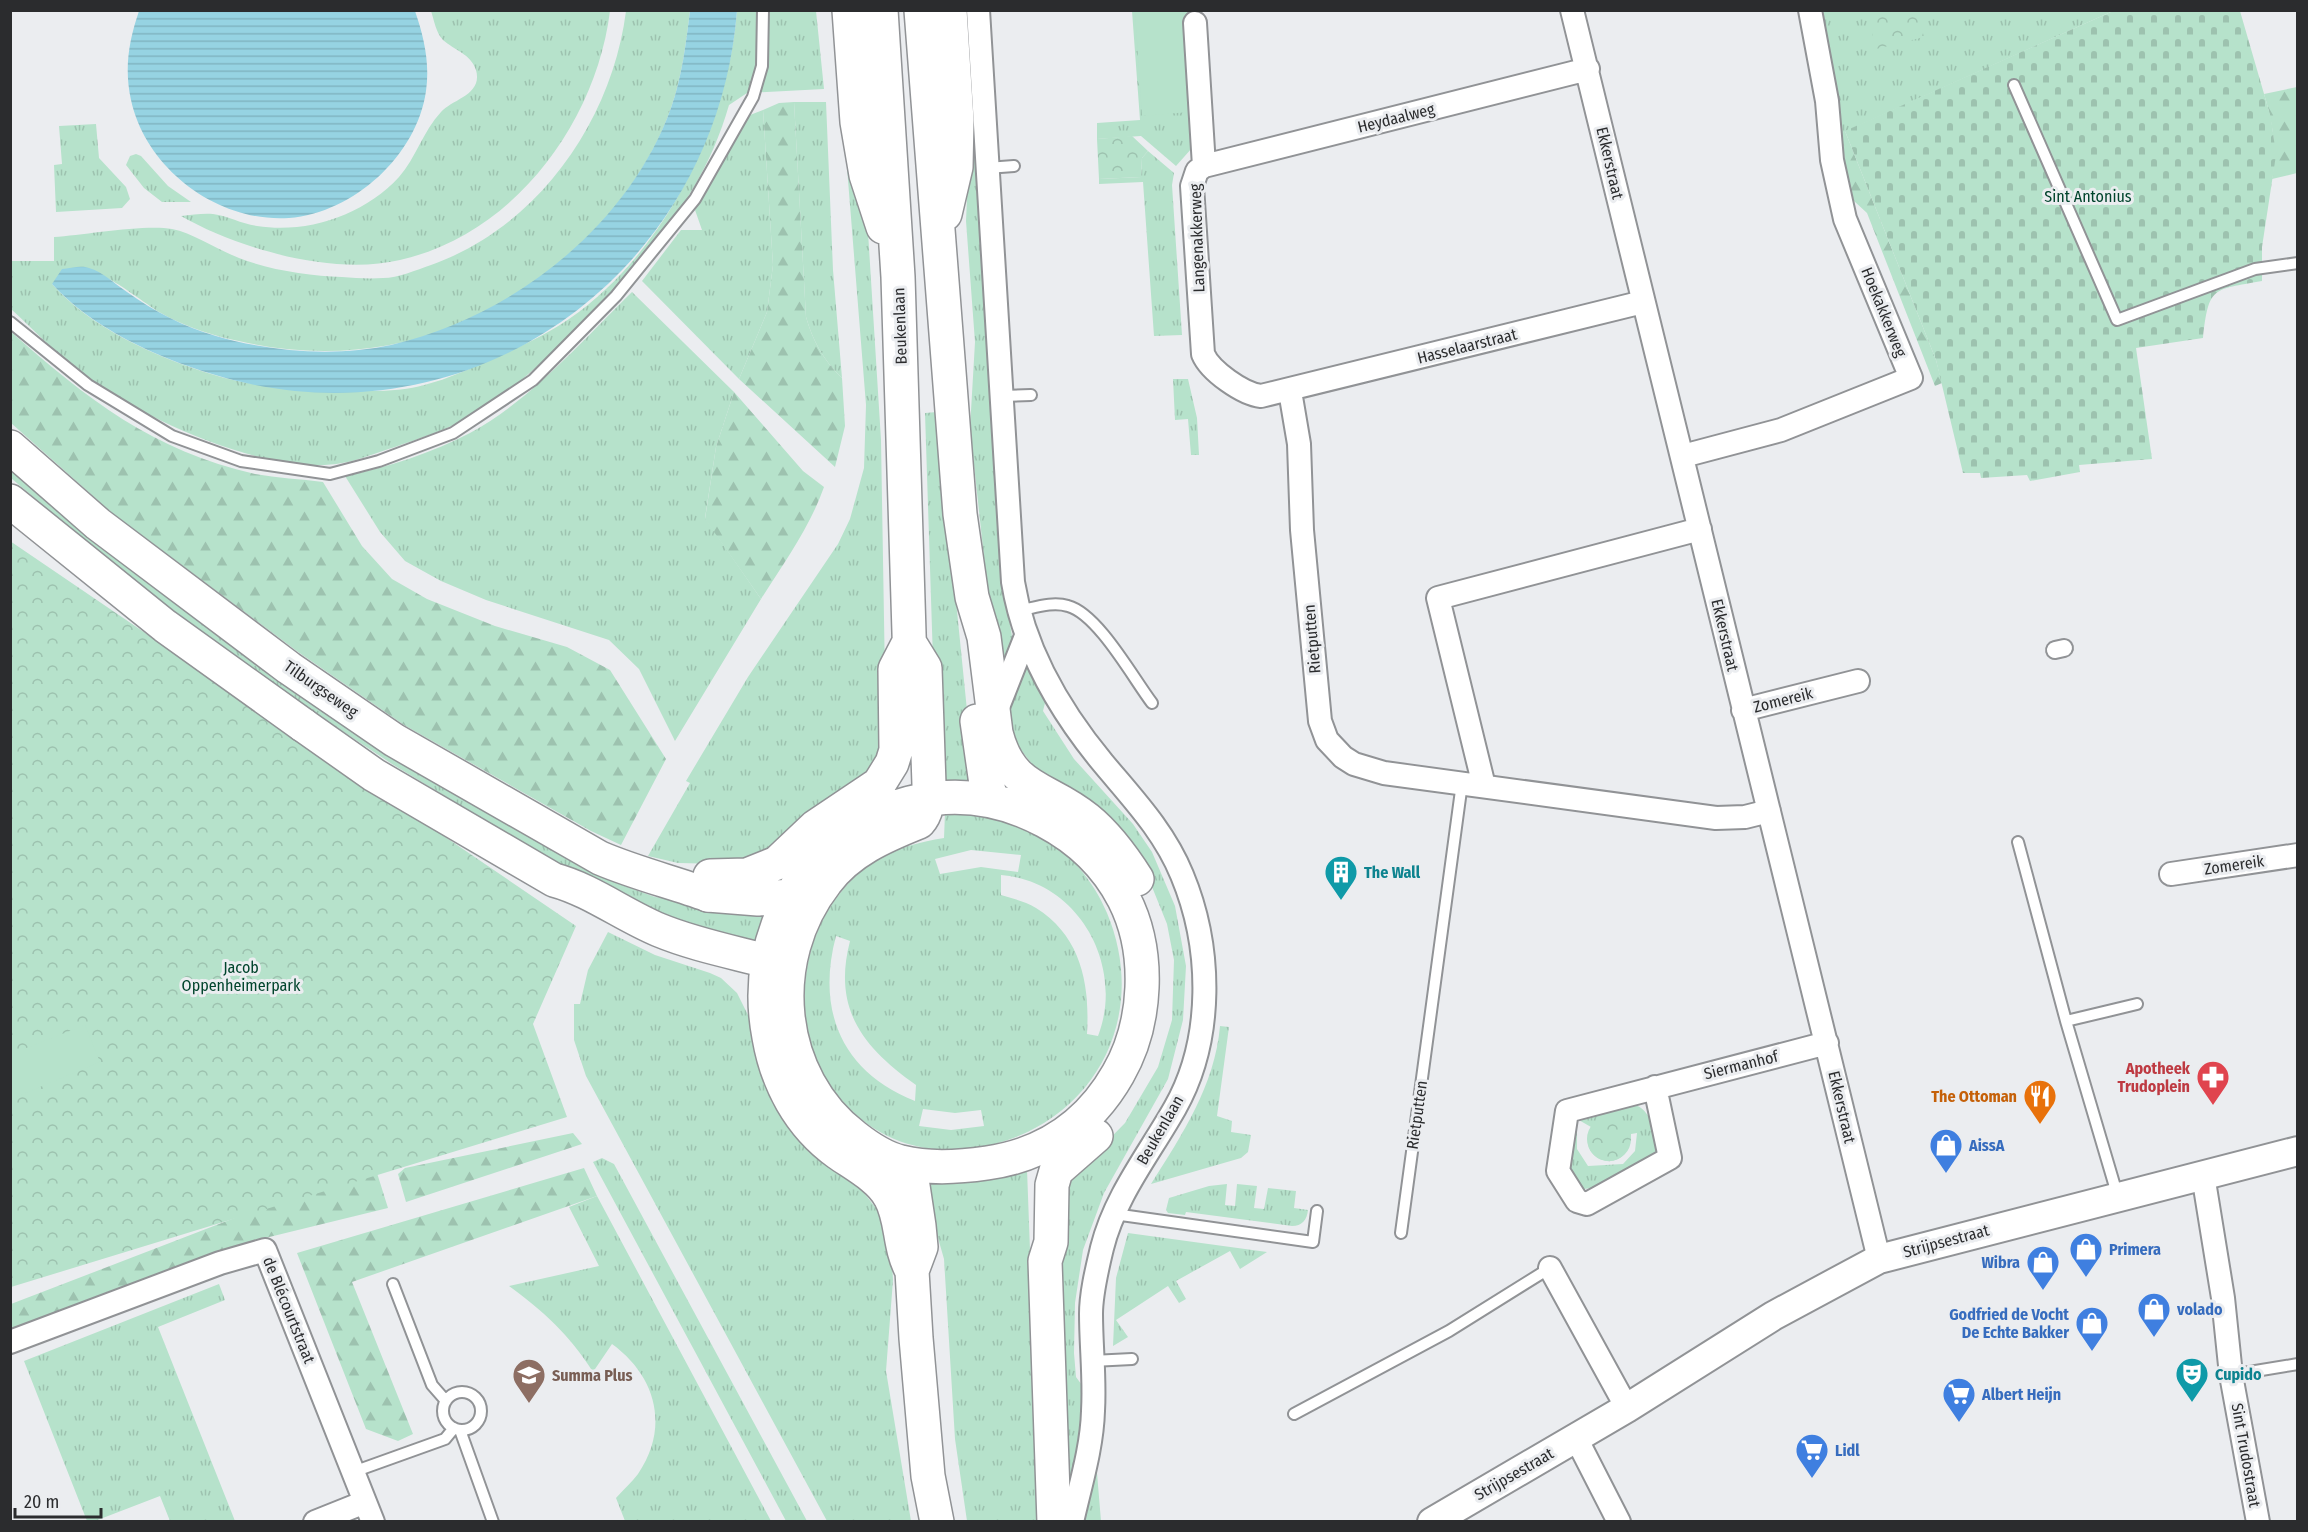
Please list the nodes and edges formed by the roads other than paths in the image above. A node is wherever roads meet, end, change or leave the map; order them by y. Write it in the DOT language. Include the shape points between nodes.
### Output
graph roads {
  1 [pos="763,10"];
  2 [pos="849,10"];
  3 [pos="881,10"];
  4 [pos="921,10"];
  5 [pos="950,10"];
  6 [pos="978,10"];
  7 [pos="1572,10"];
  8 [pos="1810,10"];
  9 [pos="1196,23"];
  10 [pos="1588,69"];
  11 [pos="2014,85"];
  12 [pos="1014,166"];
  13 [pos="1204,166"];
  14 [pos="987,168"];
  15 [pos="938,248"];
  16 [pos="2298,263"];
  17 [pos="898,277"];
  18 [pos="1643,302"];
  19 [pos="10,322"];
  20 [pos="1290,391"];
  21 [pos="1031,395"];
  22 [pos="1001,396"];
  23 [pos="10,447"];
  24 [pos="1683,456"];
  25 [pos="10,501"];
  26 [pos="1700,529"];
  27 [pos="972,597"];
  28 [pos="1018,610"];
  29 [pos="1026,636"];
  30 [pos="909,642"];
  31 [pos="1858,681"];
  32 [pos="1152,703"];
  33 [pos="1743,710"];
  34 [pos="993,719"];
  35 [pos="1473,785"];
  36 [pos="917,801"];
  37 [pos="992,801"];
  38 [pos="1769,811"];
  39 [pos="2018,842"];
  40 [pos="2298,855"];
  41 [pos="759,873"];
  42 [pos="2171,874"];
  43 [pos="709,886"];
  44 [pos="789,896"];
  45 [pos="773,971"];
  46 [pos="2137,1004"];
  47 [pos="2066,1022"];
  48 [pos="1827,1043"];
  49 [pos="1655,1087"];
  50 [pos="2298,1151"];
  51 [pos="1035,1152"];
  52 [pos="892,1175"];
  53 [pos="2203,1175"];
  54 [pos="2118,1197"];
  55 [pos="1317,1211"];
  56 [pos="1114,1214"];
  57 [pos="1401,1233"];
  58 [pos="1879,1259"];
  59 [pos="1045,1261"];
  60 [pos="1550,1268"];
  61 [pos="393,1284"];
  62 [pos="10,1342"];
  63 [pos="1132,1359"];
  64 [pos="1092,1361"];
  65 [pos="2298,1364"];
  66 [pos="2231,1375"];
  67 [pos="446,1401"];
  68 [pos="1627,1408"];
  69 [pos="1294,1414"];
  70 [pos="457,1429"];
  71 [pos="1576,1438"];
  72 [pos="353,1472"];
  73 [pos="369,1512"];
  74 [pos="315,1521"];
  75 [pos="493,1521"];
  76 [pos="937,1521"];
  77 [pos="1054,1521"];
  78 [pos="1072,1521"];
  79 [pos="1432,1521"];
  80 [pos="1619,1521"];
  81 [pos="2258,1521"];
  1 -- 19 [label="lane" via="762,66 753,98 695,199 616,296 533,380 453,433 379,461 330,474 241,461 172,436 88,385"];
  2 -- 17 [label="main road" via="857,122 866,175"];
  3 -- 17 [label="main road, Beukenlaan"];
  4 -- 15 [label="main road"];
  5 -- 15 [label="main road" via="956,167"];
  6 -- 14 [label="street, Beukenlaan"];
  7 -- 10 [label="street, Ekkerstraat"];
  8 -- 24 [label="street, Hoekakkerweg" via="1827,101 1832,160 1845,219 1911,378 1781,430"];
  9 -- 13 [label="street, Langenakkerweg"];
  10 -- 13 [label="street, Heydaalweg"];
  10 -- 18 [label="street, Ekkerstraat"];
  11 -- 16 [label="lane" via="2117,320 2255,269"];
  12 -- 14 [label="lane"];
  13 -- 20 [label="street, Langenakkerweg" via="1197,171 1192,186 1203,354 1215,369 1255,395"];
  14 -- 22 [label="street, Beukenlaan"];
  15 -- 27 [label="main road" via="960,514"];
  17 -- 30 [label="main road, Beukenlaan"];
  18 -- 20 [label="street, Hasselaarstraat"];
  18 -- 24 [label="street, Ekkerstraat"];
  20 -- 35 [label="street, Rietputten" via="1299,444 1302,530 1318,710 1327,740 1343,757 1369,769"];
  21 -- 22 [label="lane"];
  22 -- 28 [label="street, Beukenlaan"];
  23 -- 43 [label="main road, Tilburgseweg" via="98,525 289,668 394,740 600,858 630,871"];
  24 -- 26 [label="street, Ekkerstraat"];
  25 -- 45 [label="main road" via="165,626 374,775 554,880 575,885 630,917 681,939"];
  26 -- 33 [label="street, Ekkerstraat"];
  26 -- 35 [label="street, Rietputten" via="1438,598"];
  27 -- 34 [label="main road" via="984,637"];
  27 -- 37 [label="main road" via="969,639 974,701"];
  28 -- 29 [label="street, Beukenlaan"];
  28 -- 32 [label="lane" via="1050,604 1082,612"];
  29 -- 34 [label="street"];
  29 -- 56 [label="street, Beukenlaan" via="1075,728 1136,799 1171,850 1183,876 1199,934 1204,999 1193,1065 1177,1105"];
  30 -- 36 [label="main road, Beukenlaan"];
  30 -- 41 [label="main road, Beukenlaan" via="895,669 897,733 892,763 879,784 834,812 777,863"];
  31 -- 33 [label="street, Zomereik"];
  33 -- 38 [label="street, Ekkerstraat"];
  34 -- 59 [label="main road" via="1000,748 1014,772 1024,782 1087,818 1124,859 1150,906 1162,962 1162,995 1150,1056 1111,1121 1056,1171 1052,1185 1051,1242"];
  35 -- 38 [label="street, Rietputten" via="1716,818"];
  35 -- 57 [label="lane, Rietputten"];
  36 -- 37 [label="main road"];
  36 -- 44 [label="main road" via="858,824 836,841"];
  36 -- 45 [label="main road, Beukenlaan" via="924,816 919,822 861,849 825,882"];
  37 -- 51 [label="main road" via="1044,821 1087,850 1124,899 1138,942 1142,994 1131,1048 1093,1110 1067,1134"];
  38 -- 48 [label="street, Ekkerstraat"];
  39 -- 47 [label="lane"];
  40 -- 42 [label="street, Zomereik"];
  41 -- 43 [label="main road, Tilburgseweg"];
  43 -- 44 [label="main road, Tilburgseweg" via="758,899"];
  44 -- 45 [label="main road" via="778,921"];
  45 -- 52 [label="main road" via="769,1040 787,1094 814,1132"];
  46 -- 47 [label="lane"];
  47 -- 54 [label="lane"];
  48 -- 49 [label="street, Siermanhof"];
  48 -- 58 [label="street, Ekkerstraat"];
  49 -- 49 [label="street, Siermanhof" via="1670,1158 1587,1204 1577,1202 1558,1171 1566,1111"];
  50 -- 53 [label="street, Strijpsestraat"];
  51 -- 52 [label="main road" via="1003,1161"];
  51 -- 59 [label="main road" via="1037,1244"];
  52 -- 76 [label="main road" via="902,1253 912,1271 927,1464"];
  53 -- 54 [label="street, Strijpsestraat"];
  53 -- 66 [label="street, Sint Trudostraat"];
  54 -- 58 [label="street, Strijpsestraat"];
  55 -- 56 [label="lane" via="1313,1242"];
  56 -- 64 [label="street, Beukenlaan" via="1102,1247 1091,1311"];
  58 -- 68 [label="street, Strijpsestraat" via="1773,1316"];
  59 -- 77 [label="main road"];
  60 -- 68 [label="street"];
  60 -- 69 [label="lane" via="1449,1331"];
  61 -- 67 [label="lane" via="432,1385"];
  62 -- 72 [label="street, de Blécourtstraat" via="220,1263 265,1250"];
  63 -- 64 [label="lane"];
  64 -- 78 [label="street, Beukenlaan" via="1093,1413"];
  65 -- 66 [label="lane"];
  66 -- 81 [label="street, Sint Trudostraat"];
  67 -- 70 [label="lane" via="445,1419"];
  67 -- 70 [label="lane" via="459,1392 470,1394 479,1403 477,1422 467,1429"];
  68 -- 71 [label="street, Strijpsestraat"];
  70 -- 72 [label="lane" via="445,1439"];
  70 -- 75 [label="lane"];
  71 -- 79 [label="street, Strijpsestraat"];
  71 -- 80 [label="street"];
  72 -- 73 [label="street, de Blécourtstraat"];
  73 -- 74 [label="street"];
}
